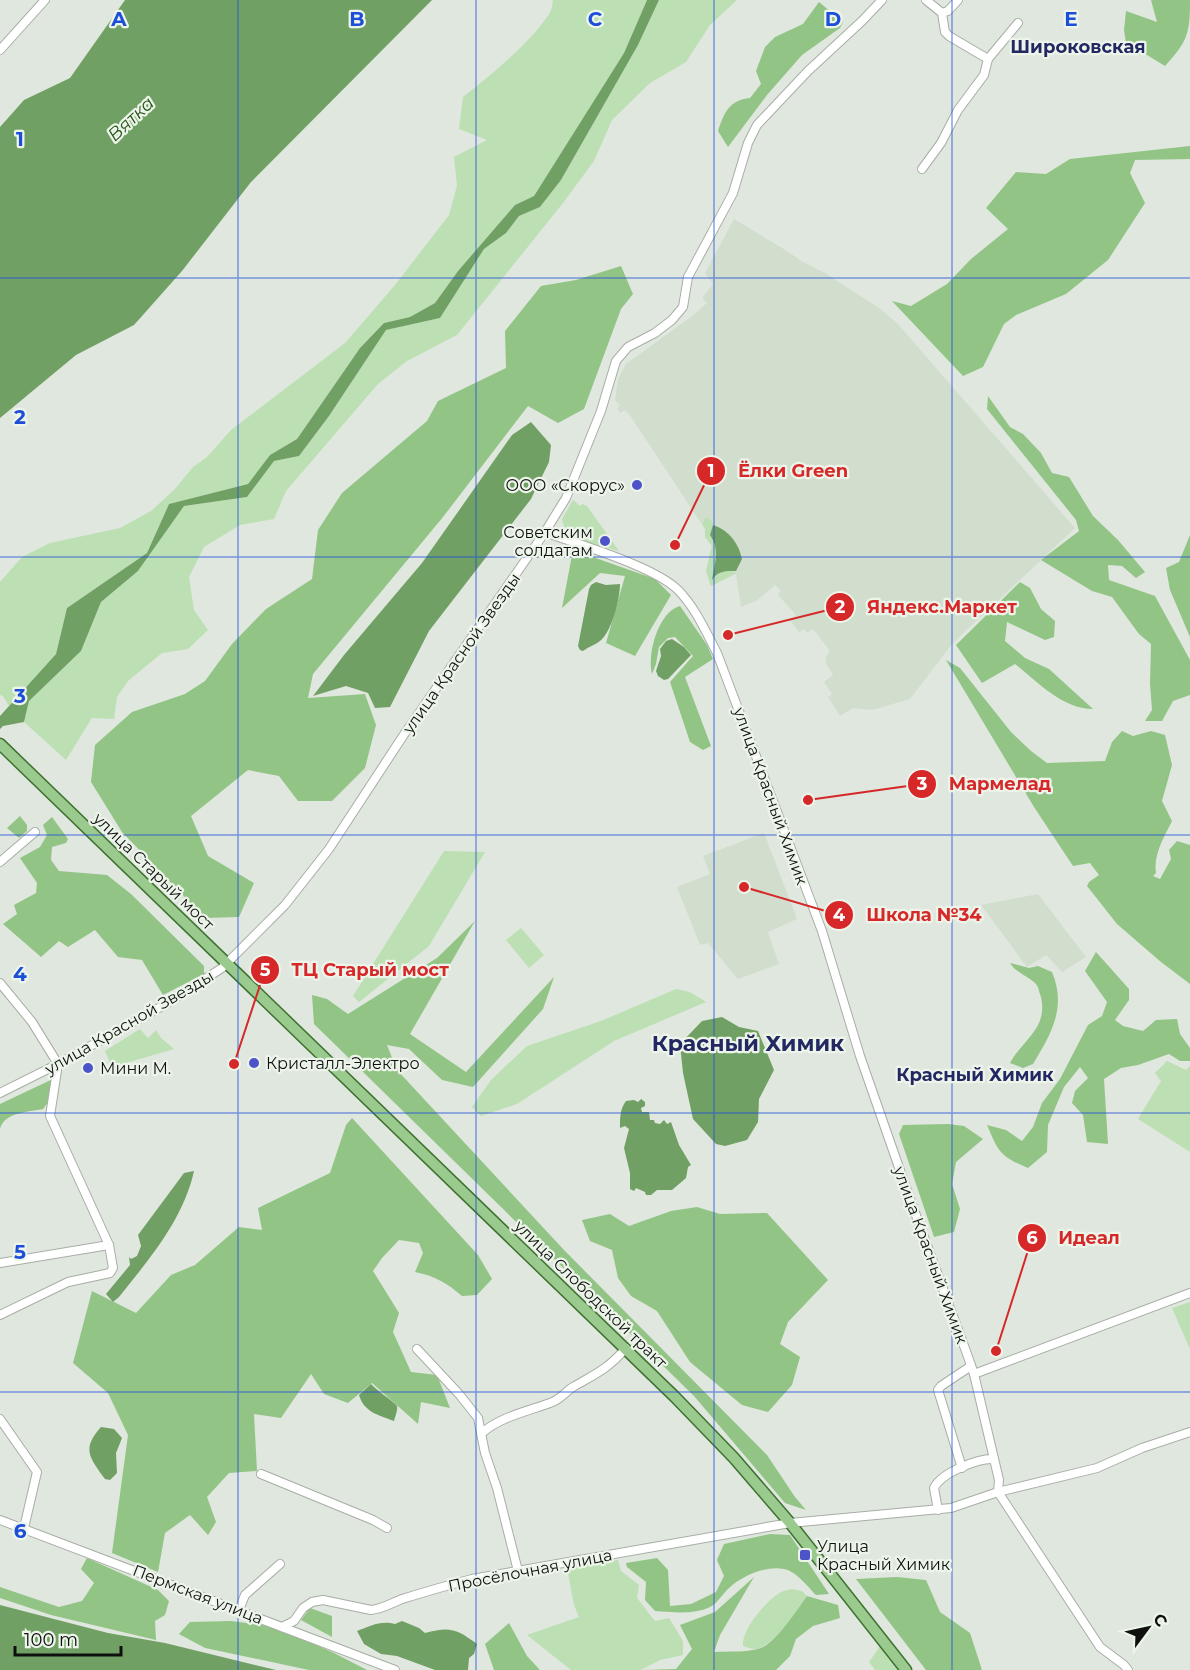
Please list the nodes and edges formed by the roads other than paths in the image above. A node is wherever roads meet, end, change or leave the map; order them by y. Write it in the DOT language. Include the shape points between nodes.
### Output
graph roads {
  1 [pos="45,0"];
  2 [pos="882,0"];
  3 [pos="926,0"];
  4 [pos="958,0"];
  5 [pos="942,13"];
  6 [pos="1018,23"];
  7 [pos="0,50"];
  8 [pos="988,59"];
  9 [pos="922,169"];
  10 [pos="546,532"];
  11 [pos="0,744"];
  12 [pos="35,832"];
  13 [pos="0,862"];
  14 [pos="228,963"];
  15 [pos="0,982"];
  16 [pos="58,1064"];
  17 [pos="0,1094"];
  18 [pos="109,1245"];
  19 [pos="0,1263"];
  20 [pos="1190,1293"];
  21 [pos="0,1316"];
  22 [pos="626,1348"];
  23 [pos="417,1349"];
  24 [pos="972,1370"];
  25 [pos="0,1419"];
  26 [pos="1190,1432"];
  27 [pos="482,1433"];
  28 [pos="994,1459"];
  29 [pos="962,1468"];
  30 [pos="261,1474"];
  31 [pos="998,1492"];
  32 [pos="938,1510"];
  33 [pos="0,1520"];
  34 [pos="790,1522"];
  35 [pos="24,1528"];
  36 [pos="387,1528"];
  37 [pos="280,1564"];
  38 [pos="518,1570"];
  39 [pos="239,1610"];
  40 [pos="282,1627"];
  41 [pos="395,1670"];
  42 [pos="906,1670"];
  43 [pos="1128,1670"];
  1 -- 7 [label="street"];
  2 -- 10 [label="street, улица Красной Звезды" via="757,125 733,193 688,276 683,307 677,316 628,347 615,361 566,498"];
  3 -- 5 [label="street"];
  4 -- 5 [label="street"];
  5 -- 8 [label="street" via="945,32"];
  6 -- 8 [label="street"];
  8 -- 9 [label="street" via="984,75"];
  10 -- 14 [label="street, улица Красной Звезды" via="317,866"];
  10 -- 24 [label="street, улица Красный Химик" via="666,580 682,595 710,638 822,931 864,1067"];
  11 -- 14 [label="main road, улица Старый мост"];
  12 -- 13 [label="street"];
  14 -- 16 [label="street, улица Красной Звезды" via="166,1004"];
  14 -- 22 [label="main road, улица Слободской тракт"];
  15 -- 16 [label="street" via="32,1022"];
  16 -- 17 [label="street, улица Красной Звезды"];
  16 -- 18 [label="street" via="50,1116"];
  18 -- 19 [label="street"];
  18 -- 21 [label="street" via="113,1268 110,1273 68,1282"];
  20 -- 24 [label="street"];
  22 -- 27 [label="street" via="597,1375 558,1400"];
  22 -- 34 [label="main road, улица Слободской тракт" via="734,1458"];
  23 -- 27 [label="street" via="476,1413"];
  24 -- 28 [label="street, улица Красный Химик"];
  24 -- 29 [label="street" via="941,1386 938,1392"];
  25 -- 35 [label="street" via="37,1472"];
  26 -- 31 [label="street, Просёлочная улица" via="1097,1468"];
  27 -- 38 [label="street"];
  28 -- 29 [label="street" via="982,1459"];
  28 -- 31 [label="street, улица Красный Химик"];
  29 -- 32 [label="street" via="936,1484"];
  30 -- 36 [label="street"];
  31 -- 32 [label="street, Просёлочная улица"];
  31 -- 43 [label="street" via="1100,1647"];
  32 -- 34 [label="street, Просёлочная улица"];
  33 -- 35 [label="street, Пермская улица"];
  34 -- 38 [label="street, Просёлочная улица"];
  34 -- 42 [label="main road, улица Слободской тракт"];
  35 -- 39 [label="street, Пермская улица"];
  37 -- 39 [label="street" via="245,1595"];
  38 -- 40 [label="street, Просёлочная улица" via="438,1588 378,1610 323,1600 312,1602 294,1621"];
  39 -- 40 [label="street, Пермская улица"];
  40 -- 41 [label="street, Пермская улица"];
}
